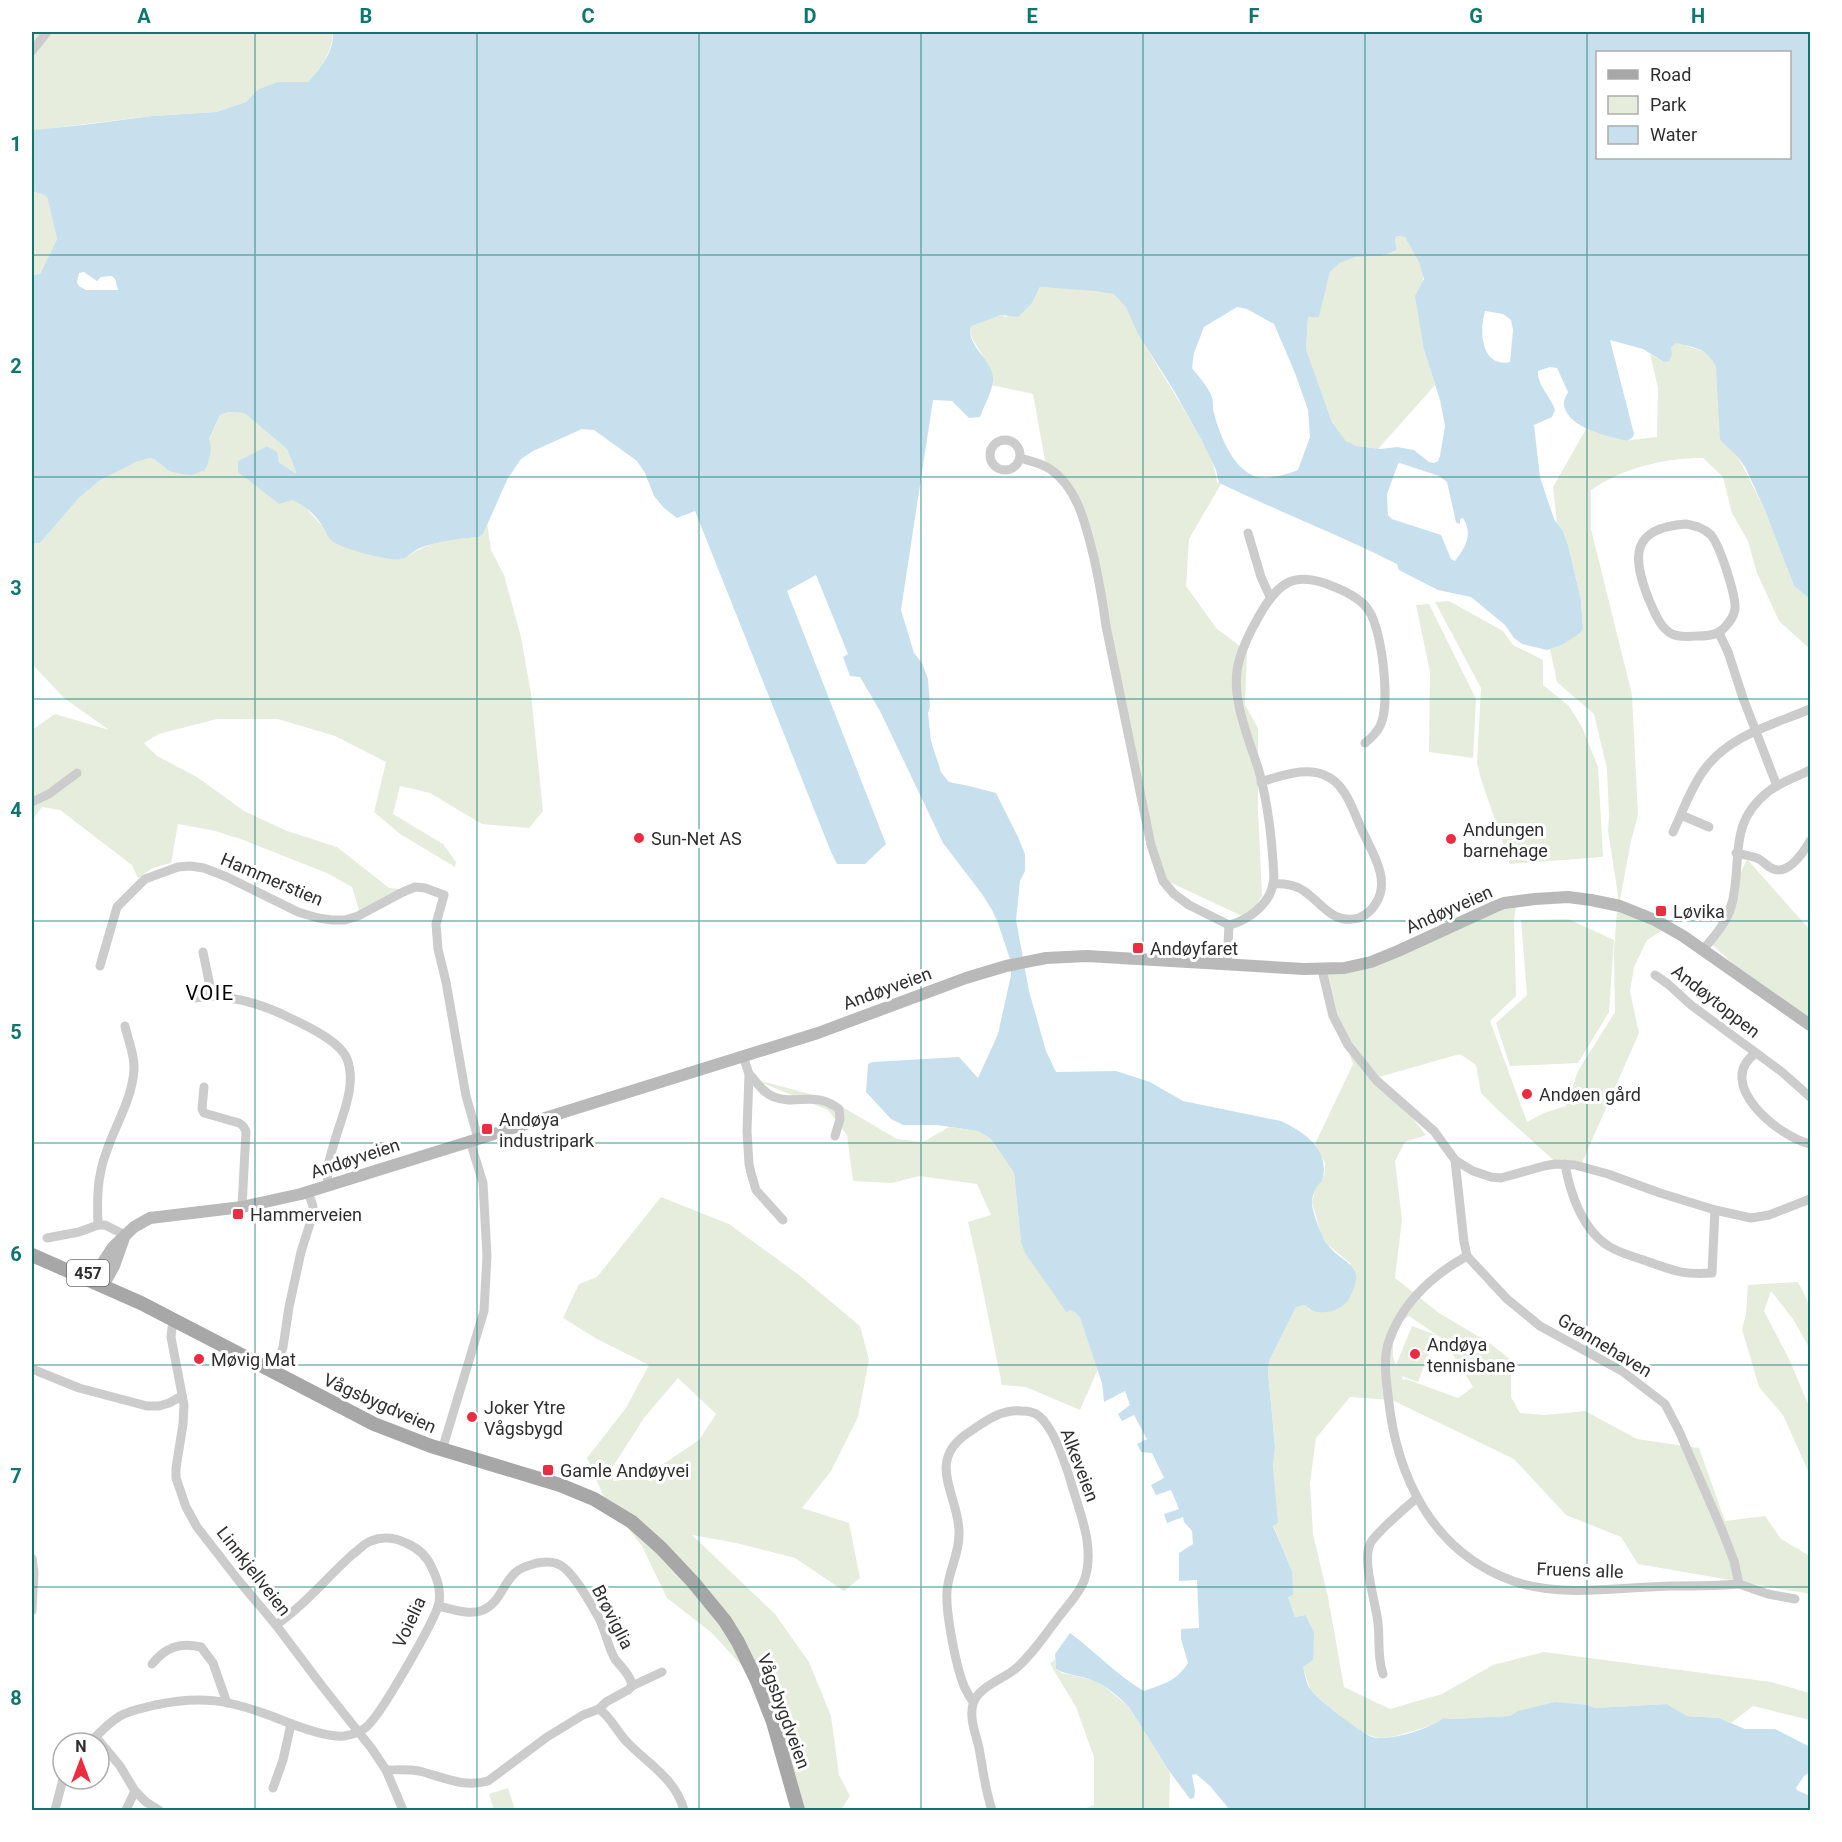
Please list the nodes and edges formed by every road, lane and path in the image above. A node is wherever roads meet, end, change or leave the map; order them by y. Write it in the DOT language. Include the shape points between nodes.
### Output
graph roads {
  1 [pos="47,32"];
  2 [pos="32,51"];
  3 [pos="1020,458"];
  4 [pos="1248,533"];
  5 [pos="1270,597"];
  6 [pos="1719,633"];
  7 [pos="1810,709"];
  8 [pos="1756,730"];
  9 [pos="1365,742"];
  10 [pos="1810,770"];
  11 [pos="77,773"];
  12 [pos="1262,782"];
  13 [pos="1777,786"];
  14 [pos="32,802"];
  15 [pos="1681,815"];
  16 [pos="1710,827"];
  17 [pos="1673,832"];
  18 [pos="1810,842"];
  19 [pos="1737,853"];
  20 [pos="1273,884"];
  21 [pos="1229,925"];
  22 [pos="1703,950"];
  23 [pos="204,952"];
  24 [pos="1227,964"];
  25 [pos="100,966"];
  26 [pos="1322,970"];
  27 [pos="1655,975"];
  28 [pos="212,996"];
  29 [pos="195,998"];
  30 [pos="1810,1025"];
  31 [pos="125,1026"];
  32 [pos="1756,1053"];
  33 [pos="743,1056"];
  34 [pos="749,1074"];
  35 [pos="204,1087"];
  36 [pos="1810,1097"];
  37 [pos="835,1136"];
  38 [pos="474,1139"];
  39 [pos="1810,1144"];
  40 [pos="1455,1160"];
  41 [pos="1565,1164"];
  42 [pos="328,1185"];
  43 [pos="308,1192"];
  44 [pos="1810,1199"];
  45 [pos="242,1207"];
  46 [pos="1715,1210"];
  47 [pos="783,1220"];
  48 [pos="98,1225"];
  49 [pos="125,1235"];
  50 [pos="47,1238"];
  51 [pos="32,1250"];
  52 [pos="32,1255"];
  53 [pos="1467,1256"];
  54 [pos="99,1280"];
  55 [pos="176,1321"];
  56 [pos="32,1369"];
  57 [pos="275,1373"];
  58 [pos="182,1396"];
  59 [pos="442,1450"];
  60 [pos="1417,1498"];
  61 [pos="32,1558"];
  62 [pos="1740,1584"];
  63 [pos="1795,1599"];
  64 [pos="438,1606"];
  65 [pos="32,1611"];
  66 [pos="276,1625"];
  67 [pos="152,1664"];
  68 [pos="662,1672"];
  69 [pos="1383,1674"];
  70 [pos="632,1686"];
  71 [pos="973,1702"];
  72 [pos="227,1703"];
  73 [pos="599,1709"];
  74 [pos="291,1724"];
  75 [pos="101,1731"];
  76 [pos="359,1731"];
  77 [pos="111,1758"];
  78 [pos="386,1770"];
  79 [pos="273,1788"];
  80 [pos="60,1791"];
  81 [pos="135,1791"];
  82 [pos="55,1810"];
  83 [pos="126,1810"];
  84 [pos="159,1810"];
  85 [pos="404,1810"];
  86 [pos="684,1810"];
  87 [pos="798,1810"];
  88 [pos="992,1810"];
  1 -- 2 [label="street"];
  3 -- 21 [label="street" via="1051,470 1069,490 1082,514 1101,590 1151,844 1163,881 1189,906"];
  4 -- 5 [label="street"];
  5 -- 9 [label="street" via="1285,583 1309,580 1346,592 1370,612 1378,634 1385,707 1380,727"];
  5 -- 12 [label="street" via="1242,652 1236,673 1237,694"];
  6 -- 6 [label="street" via="1735,608 1715,541 1702,529 1686,524 1654,531 1642,544 1638,564 1663,627 1679,636"];
  6 -- 8 [label="street"];
  7 -- 8 [label="street"];
  8 -- 13 [label="street"];
  8 -- 15 [label="street" via="1712,760 1697,780"];
  10 -- 13 [label="street"];
  11 -- 14 [label="street" via="50,794"];
  12 -- 20 [label="street" via="1272,843"];
  12 -- 20 [label="street" via="1315,772 1336,782 1377,861 1382,890 1366,915 1348,919 1328,912 1297,887"];
  13 -- 19 [label="street" via="1761,798 1746,819"];
  15 -- 16 [label="street"];
  15 -- 17 [label="street"];
  18 -- 19 [label="street" via="1792,864 1777,869"];
  19 -- 22 [label="street" via="1731,909"];
  20 -- 21 [label="street" via="1270,894 1253,914"];
  21 -- 24 [label="street"];
  22 -- 26 [label="street, Andøyveien" via="1664,924 1629,909 1557,897 1504,903 1371,962"];
  22 -- 30 [label="street, Andøyveien"];
  23 -- 28 [label="street"];
  24 -- 26 [label="street, Andøyveien"];
  24 -- 33 [label="street, Andøyveien" via="1087,956 1028,961 966,978 818,1033"];
  25 -- 38 [label="street, Hammerstien" via="117,907 145,879 178,867 204,868 298,912 332,920 358,916 415,887 444,895 436,924 437,941"];
  26 -- 40 [label="street" via="1333,1016 1348,1045 1376,1080 1434,1131"];
  27 -- 32 [label="street, Andøytoppen"];
  28 -- 29 [label="street"];
  28 -- 42 [label="street" via="285,1015 329,1040 347,1059 348,1098 327,1166"];
  31 -- 48 [label="street" via="134,1057 133,1079 101,1169"];
  32 -- 36 [label="street, Andøytoppen"];
  32 -- 39 [label="street, Andøytoppen" via="1743,1070 1749,1100 1786,1136"];
  33 -- 34 [label="street"];
  33 -- 38 [label="street, Andøyveien"];
  34 -- 37 [label="street" via="772,1096 813,1098 839,1109"];
  34 -- 47 [label="street" via="748,1164 756,1190"];
  35 -- 45 [label="street" via="204,1113 239,1123 246,1131"];
  38 -- 42 [label="street, Andøyveien"];
  38 -- 59 [label="street" via="483,1183 487,1256 484,1311"];
  40 -- 41 [label="street" via="1481,1174 1501,1178"];
  40 -- 53 [label="street"];
  41 -- 46 [label="street"];
  41 -- 46 [label="street" via="1578,1206 1597,1237 1613,1249 1669,1270 1712,1273"];
  42 -- 43 [label="street, Andøyveien"];
  43 -- 45 [label="street, Andøyveien"];
  43 -- 57 [label="street" via="314,1206"];
  44 -- 46 [label="street" via="1751,1218"];
  45 -- 49 [label="street, Andøyveien" via="150,1218"];
  48 -- 49 [label="street"];
  48 -- 50 [label="street"];
  49 -- 54 [label="street" via="114,1266"];
  51 -- 54 [label="main road, Vågsbygdveien / 457"];
  52 -- 54 [label="main road, Vågsbygdveien / 457"];
  53 -- 60 [label="street, Fruens alle" via="1412,1300 1388,1342 1389,1410 1402,1463"];
  53 -- 62 [label="street, Grønnehaven" via="1507,1299 1540,1326 1622,1371 1665,1404 1722,1530"];
  54 -- 55 [label="main road, Vågsbygdveien / 457"];
  55 -- 57 [label="main road, Vågsbygdveien / 457"];
  55 -- 58 [label="street, Linnkjellveien" via="171,1337"];
  56 -- 58 [label="street" via="79,1388 147,1406 159,1406"];
  57 -- 59 [label="main road, Vågsbygdveien / 457" via="374,1425"];
  58 -- 66 [label="street, Linnkjellveien" via="183,1424 176,1468 186,1507 197,1527"];
  59 -- 87 [label="main road, Vågsbygdveien / 457" via="589,1497 614,1509 662,1548 725,1621 746,1657 776,1730"];
  60 -- 62 [label="street, Fruens alle" via="1451,1544 1514,1582 1559,1589"];
  60 -- 69 [label="street" via="1369,1546 1378,1658"];
  61 -- 65 [label="street"];
  62 -- 63 [label="street"];
  64 -- 66 [label="street, Voielia" via="437,1581 426,1557 409,1544 392,1538 361,1547"];
  64 -- 70 [label="street, Brøviglia" via="464,1612 484,1610 498,1598 515,1572 532,1564 558,1564 593,1606 614,1656"];
  64 -- 76 [label="street, Voielia" via="380,1711"];
  66 -- 76 [label="street, Linnkjellveien"];
  67 -- 72 [label="street" via="171,1647 201,1647 213,1663"];
  68 -- 70 [label="street"];
  70 -- 73 [label="street"];
  71 -- 71 [label="street, Alkeveien" via="1032,1652 1081,1586 1087,1566 1088,1544 1067,1470 1047,1425 1033,1412 997,1414 954,1444 947,1458 948,1484 959,1529 946,1597 964,1686"];
  71 -- 88 [label="street, Alkeveien" via="972,1722"];
  72 -- 74 [label="street"];
  72 -- 75 [label="street" via="187,1700 142,1708 121,1715"];
  73 -- 78 [label="street" via="570,1722 477,1784 407,1769"];
  73 -- 86 [label="street" via="626,1742 667,1779"];
  74 -- 76 [label="street" via="338,1736"];
  74 -- 79 [label="street"];
  76 -- 78 [label="street, Linnkjellveien"];
  77 -- 81 [label="street"];
  78 -- 85 [label="street, Linnkjellveien"];
  80 -- 82 [label="street"];
  81 -- 83 [label="street"];
  81 -- 84 [label="street"];
}
